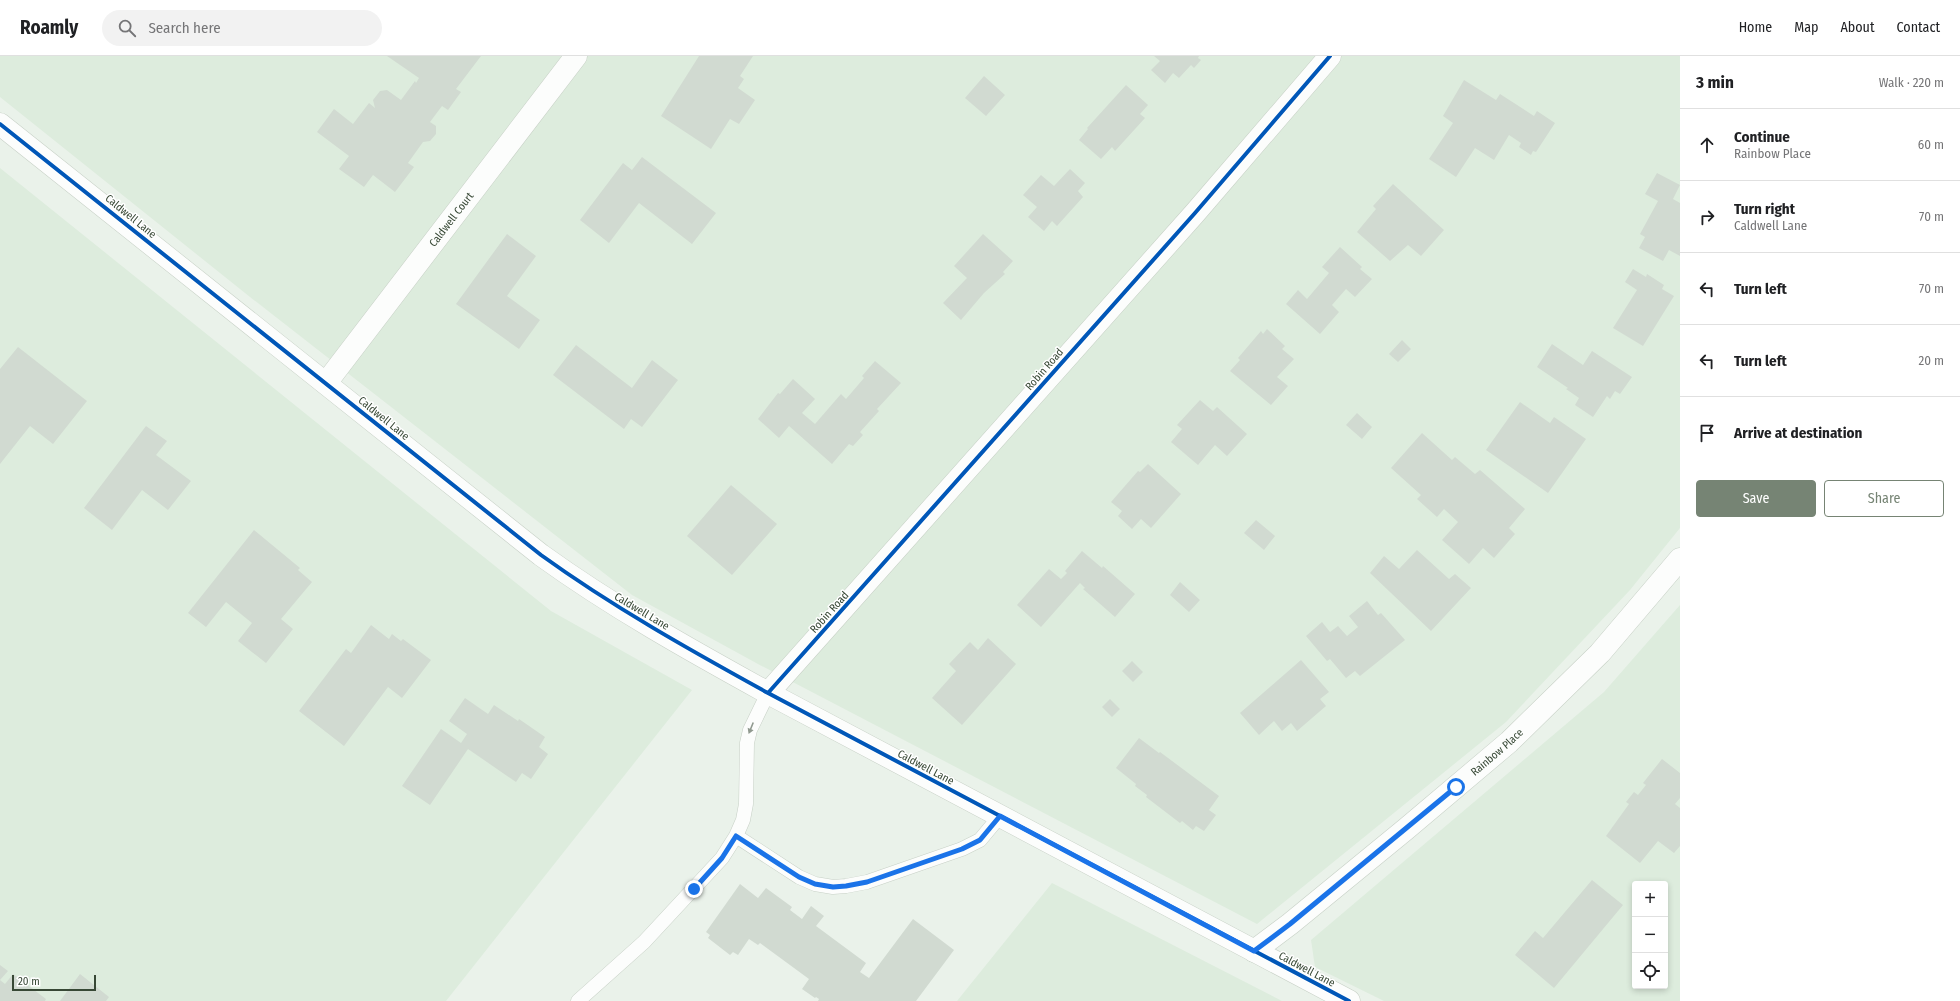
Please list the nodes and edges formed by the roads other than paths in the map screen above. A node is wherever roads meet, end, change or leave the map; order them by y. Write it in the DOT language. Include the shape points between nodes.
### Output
graph roads {
  1 [pos="576,56"];
  2 [pos="1330,56"];
  3 [pos="0,124"];
  4 [pos="326,383"];
  5 [pos="1680,559"];
  6 [pos="768,693"];
  7 [pos="1000,816"];
  8 [pos="736,836"];
  9 [pos="1254,951"];
  10 [pos="578,1001"];
  11 [pos="1349,1001"];
  1 -- 4 [label="street, Caldwell Court"];
  2 -- 6 [label="street, Robin Road" via="1195,213"];
  3 -- 4 [label="street, Caldwell Lane"];
  4 -- 6 [label="street, Caldwell Lane" via="564,571 645,623"];
  5 -- 9 [label="street, Rainbow Place" via="1600,653 1509,742 1400,834"];
  6 -- 7 [label="street, Caldwell Lane"];
  6 -- 8 [label="lane, one-way" via="750,730 747,743 746,804"];
  7 -- 8 [label="lane" via="980,840 962,849 867,882 833,887 815,884 799,877"];
  7 -- 9 [label="street, Caldwell Lane"];
  8 -- 10 [label="lane" via="722,858 644,942"];
  9 -- 11 [label="street, Caldwell Lane"];
}
